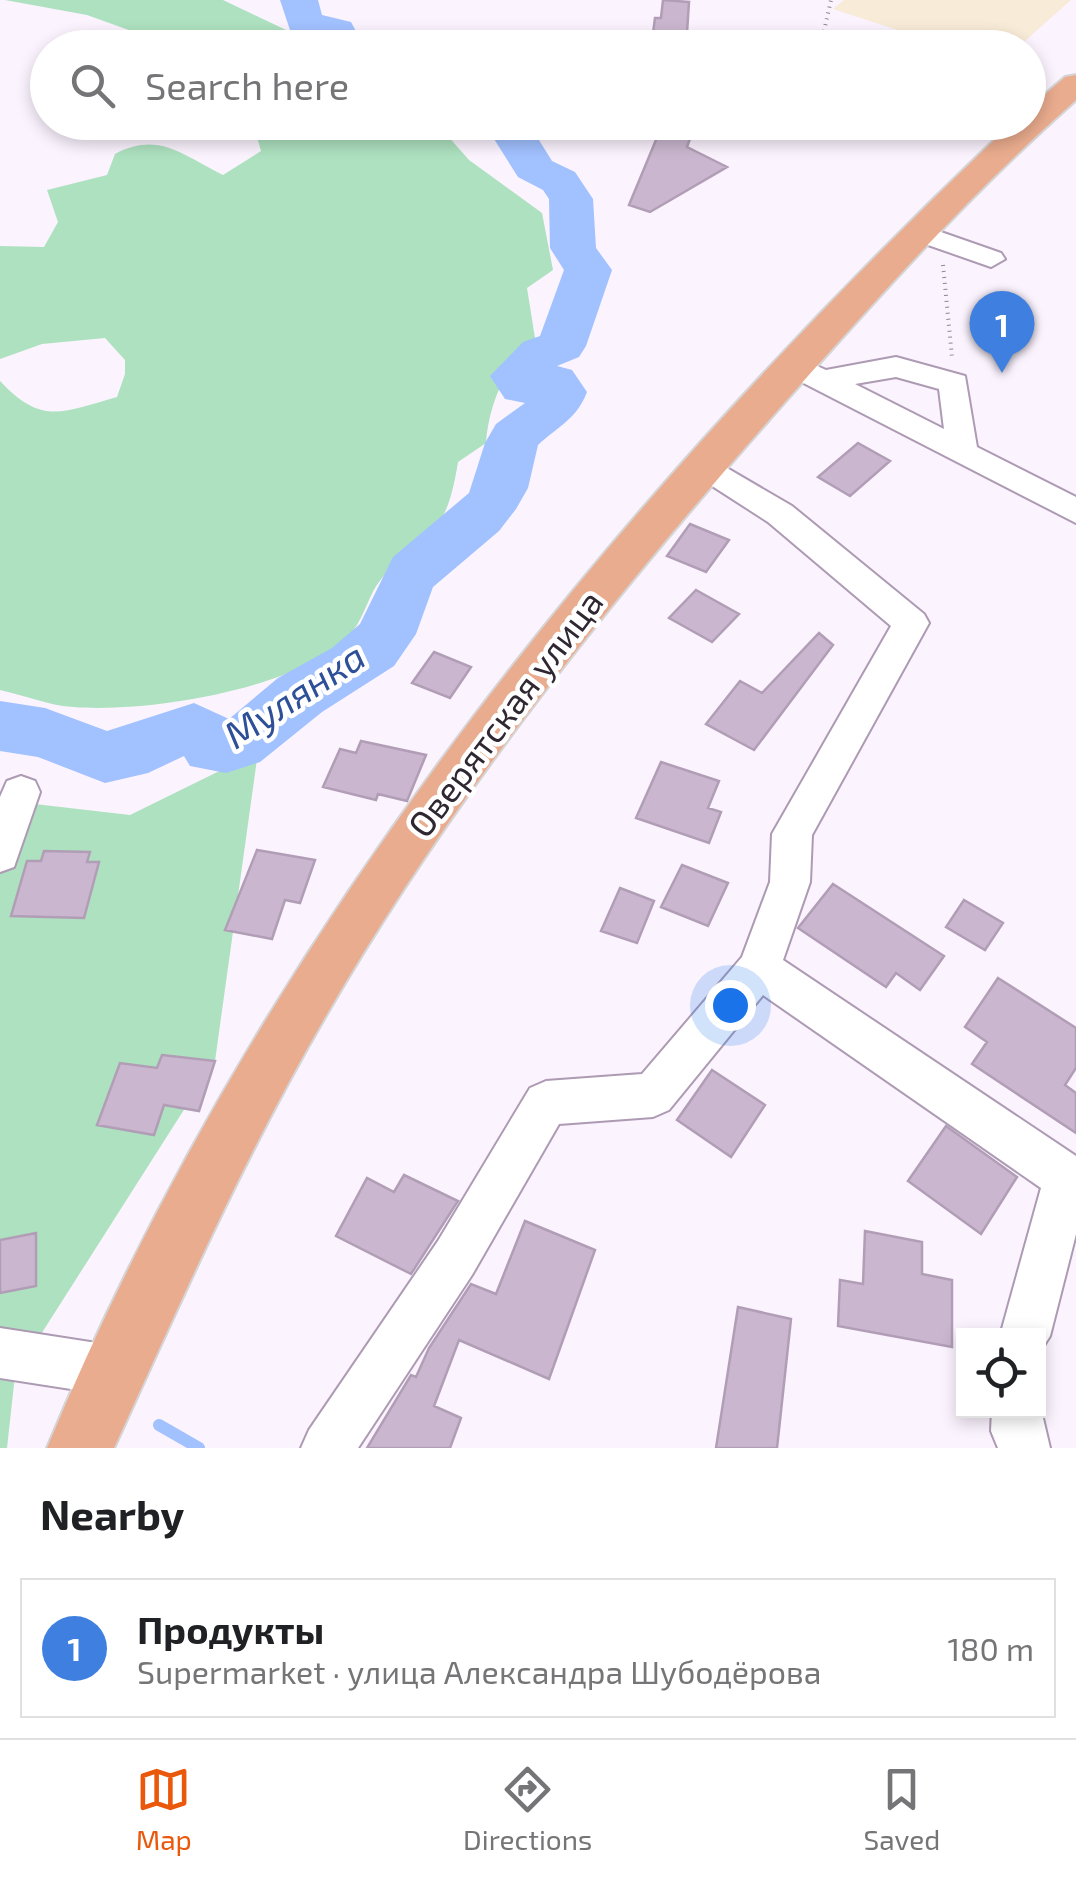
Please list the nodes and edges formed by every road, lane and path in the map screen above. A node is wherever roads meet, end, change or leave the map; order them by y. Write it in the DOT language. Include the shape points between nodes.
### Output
graph roads {
  1 [pos="832,0"];
  2 [pos="824,30"];
  3 [pos="1076,84"];
  4 [pos="1046,110"];
  5 [pos="1011,140"];
  6 [pos="931,246"];
  7 [pos="991,259"];
  8 [pos="809,373"];
  9 [pos="954,383"];
  10 [pos="962,451"];
  11 [pos="703,465"];
  12 [pos="1076,511"];
  13 [pos="21,792"];
  14 [pos="0,855"];
  15 [pos="759,968"];
  16 [pos="1072,1181"];
  17 [pos="1027,1328"];
  18 [pos="0,1353"];
  19 [pos="116,1372"];
  20 [pos="1018,1418"];
  21 [pos="80,1448"];
  22 [pos="327,1448"];
  23 [pos="1024,1448"];
  1 -- 2 [label="path"];
  3 -- 4 [label="main road, Оверятская улица"];
  5 -- 6 [label="main road, Оверятская улица" via="990,158"];
  6 -- 7 [label="street"];
  6 -- 8 [label="main road, Оверятская улица"];
  6 -- 9 [label="path"];
  8 -- 9 [label="street" via="896,367"];
  8 -- 10 [label="street"];
  8 -- 11 [label="main road, Оверятская улица"];
  9 -- 10 [label="street"];
  10 -- 12 [label="street"];
  11 -- 15 [label="street" via="780,514 911,623 792,834 790,882"];
  11 -- 19 [label="main road, Оверятская улица" via="558,637 444,791 307,998 186,1222"];
  13 -- 14 [label="street"];
  15 -- 16 [label="street"];
  15 -- 22 [label="street" via="654,1096 546,1103 455,1258"];
  16 -- 17 [label="street"];
  18 -- 19 [label="street"];
  19 -- 21 [label="main road, Оверятская улица"];
  20 -- 23 [label="street"];
}
